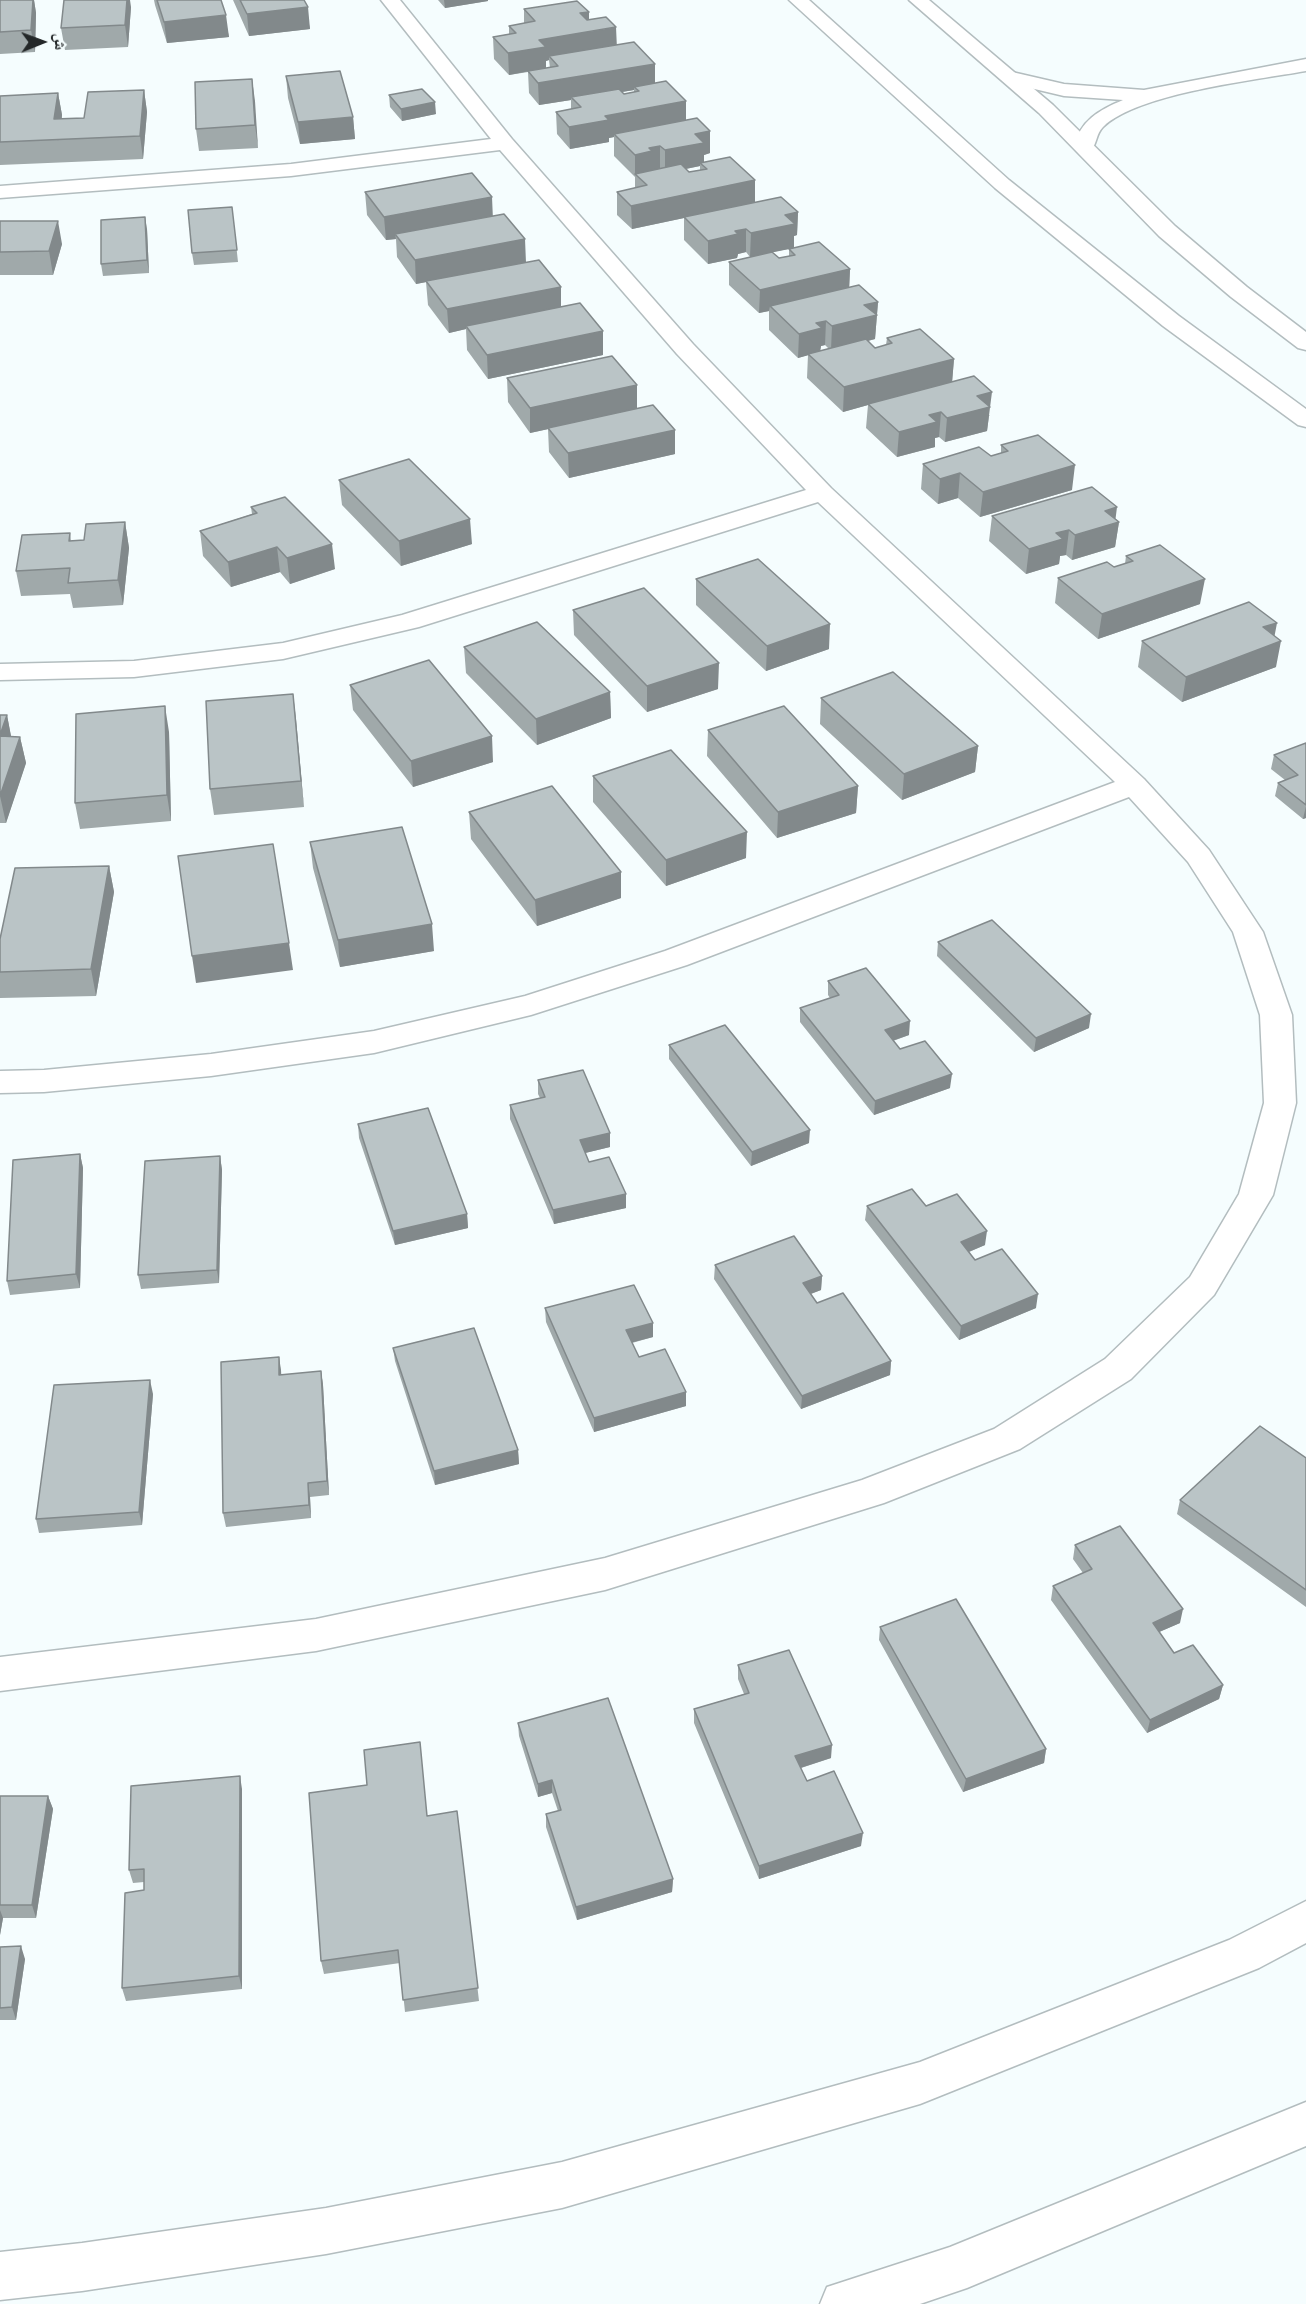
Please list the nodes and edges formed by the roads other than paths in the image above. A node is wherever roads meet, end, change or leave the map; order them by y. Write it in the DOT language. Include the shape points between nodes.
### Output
graph roads {
  1 [pos="390,0"];
  2 [pos="798,0"];
  3 [pos="918,0"];
  4 [pos="1306,65"];
  5 [pos="1012,78"];
  6 [pos="1150,96"];
  7 [pos="505,143"];
  8 [pos="1084,147"];
  9 [pos="0,192"];
  10 [pos="1306,344"];
  11 [pos="1306,420"];
  12 [pos="822,493"];
  13 [pos="0,672"];
  14 [pos="1134,785"];
  15 [pos="0,1082"];
  16 [pos="0,1674"];
  17 [pos="1306,1921"];
  18 [pos="1296,2135"];
  19 [pos="0,2276"];
  20 [pos="844,2304"];
  1 -- 7 [label="street"];
  2 -- 11 [label="street" via="1002,184 1171,321"];
  3 -- 5 [label="street"];
  4 -- 6 [label="street"];
  5 -- 6 [label="street" via="1092,94"];
  5 -- 8 [label="street"];
  6 -- 8 [label="street" via="1109,113 1092,129"];
  7 -- 9 [label="street" via="291,170"];
  7 -- 12 [label="street" via="685,349"];
  8 -- 10 [label="street" via="1167,231"];
  12 -- 13 [label="street" via="410,621 283,651 134,669"];
  12 -- 14 [label="street"];
  14 -- 15 [label="street" via="676,958 531,1005 374,1042 223,1064"];
  14 -- 16 [label="street" via="1199,856 1248,932 1276,1015 1280,1103 1256,1195 1202,1286 1118,1369 996,1443 871,1492 605,1574 316,1635"];
  17 -- 19 [label="street" via="1244,1954 920,2083 562,2185 326,2231"];
  18 -- 20 [label="street" via="950,2271"];
}
